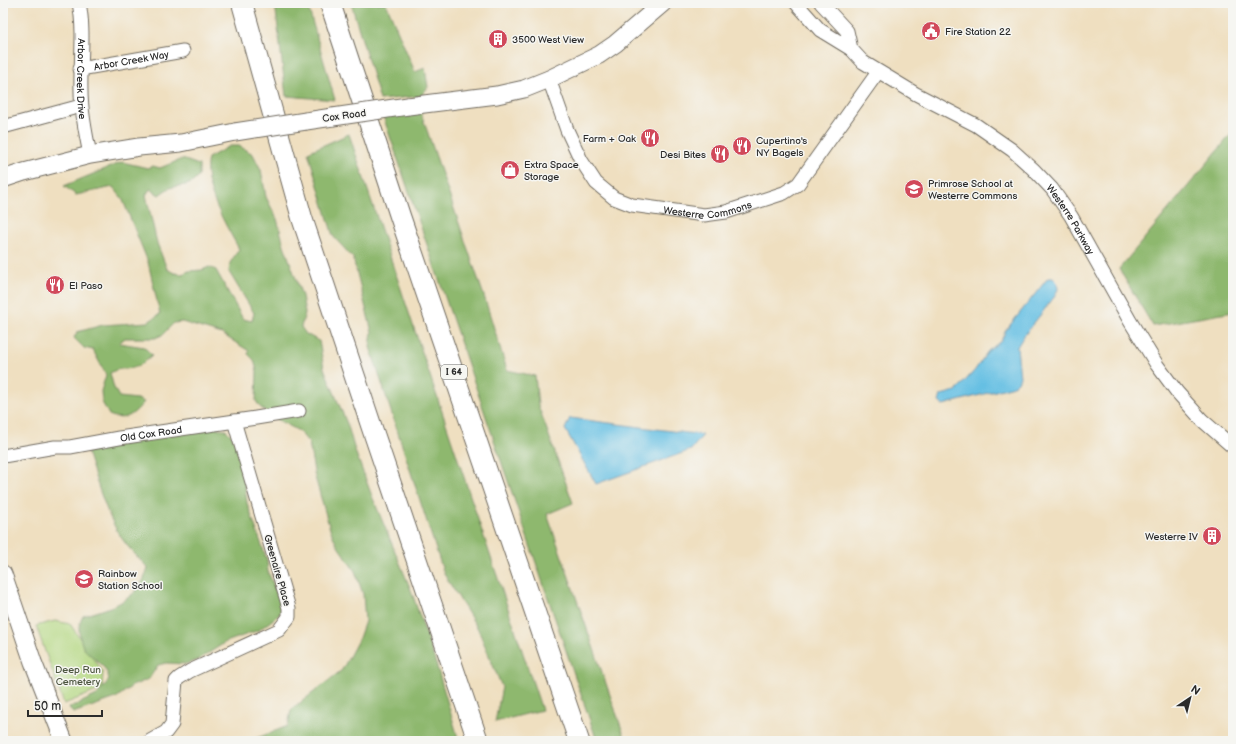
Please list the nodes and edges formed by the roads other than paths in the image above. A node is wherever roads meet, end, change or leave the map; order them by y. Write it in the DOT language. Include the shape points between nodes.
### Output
graph roads {
  1 [pos="79,3"];
  2 [pos="242,3"];
  3 [pos="330,3"];
  4 [pos="663,3"];
  5 [pos="796,3"];
  6 [pos="821,3"];
  7 [pos="851,50"];
  8 [pos="183,51"];
  9 [pos="80,69"];
  10 [pos="878,72"];
  11 [pos="549,79"];
  12 [pos="81,106"];
  13 [pos="3,127"];
  14 [pos="90,155"];
  15 [pos="3,179"];
  16 [pos="299,410"];
  17 [pos="234,421"];
  18 [pos="1233,447"];
  19 [pos="3,456"];
  20 [pos="3,574"];
  21 [pos="64,741"];
  22 [pos="150,741"];
  23 [pos="478,741"];
  24 [pos="579,741"];
  1 -- 9 [label="street, Arbor Creek Drive" via="82,15"];
  2 -- 23 [label="highway" via="302,218"];
  3 -- 24 [label="highway, I 64"];
  4 -- 11 [label="main road, Cox Road" via="600,55"];
  5 -- 7 [label="street, Westerre Parkway" via="820,30"];
  6 -- 7 [label="street" via="847,31"];
  7 -- 10 [label="street, Westerre Parkway"];
  8 -- 9 [label="street, Arbor Creek Way"];
  9 -- 12 [label="street, Arbor Creek Drive"];
  10 -- 11 [label="street, Westerre Commons" via="798,184 784,193 726,212 704,215 632,205 614,198 596,183 581,160 567,130"];
  10 -- 18 [label="street, Westerre Parkway" via="976,125 1012,150 1052,189 1071,216 1161,371 1202,420"];
  11 -- 14 [label="main road, Cox Road, bridge" via="524,89 497,95 333,117 181,143"];
  12 -- 13 [label="street"];
  12 -- 14 [label="street, Arbor Creek Drive"];
  14 -- 15 [label="main road, Cox Road"];
  16 -- 17 [label="street, Old Cox Road"];
  17 -- 19 [label="street, Old Cox Road"];
  17 -- 22 [label="street, Greenaire Place" via="289,608 289,617 279,630 179,678 176,681 172,724 166,732"];
  20 -- 21 [label="main road" via="33,662"];
}
